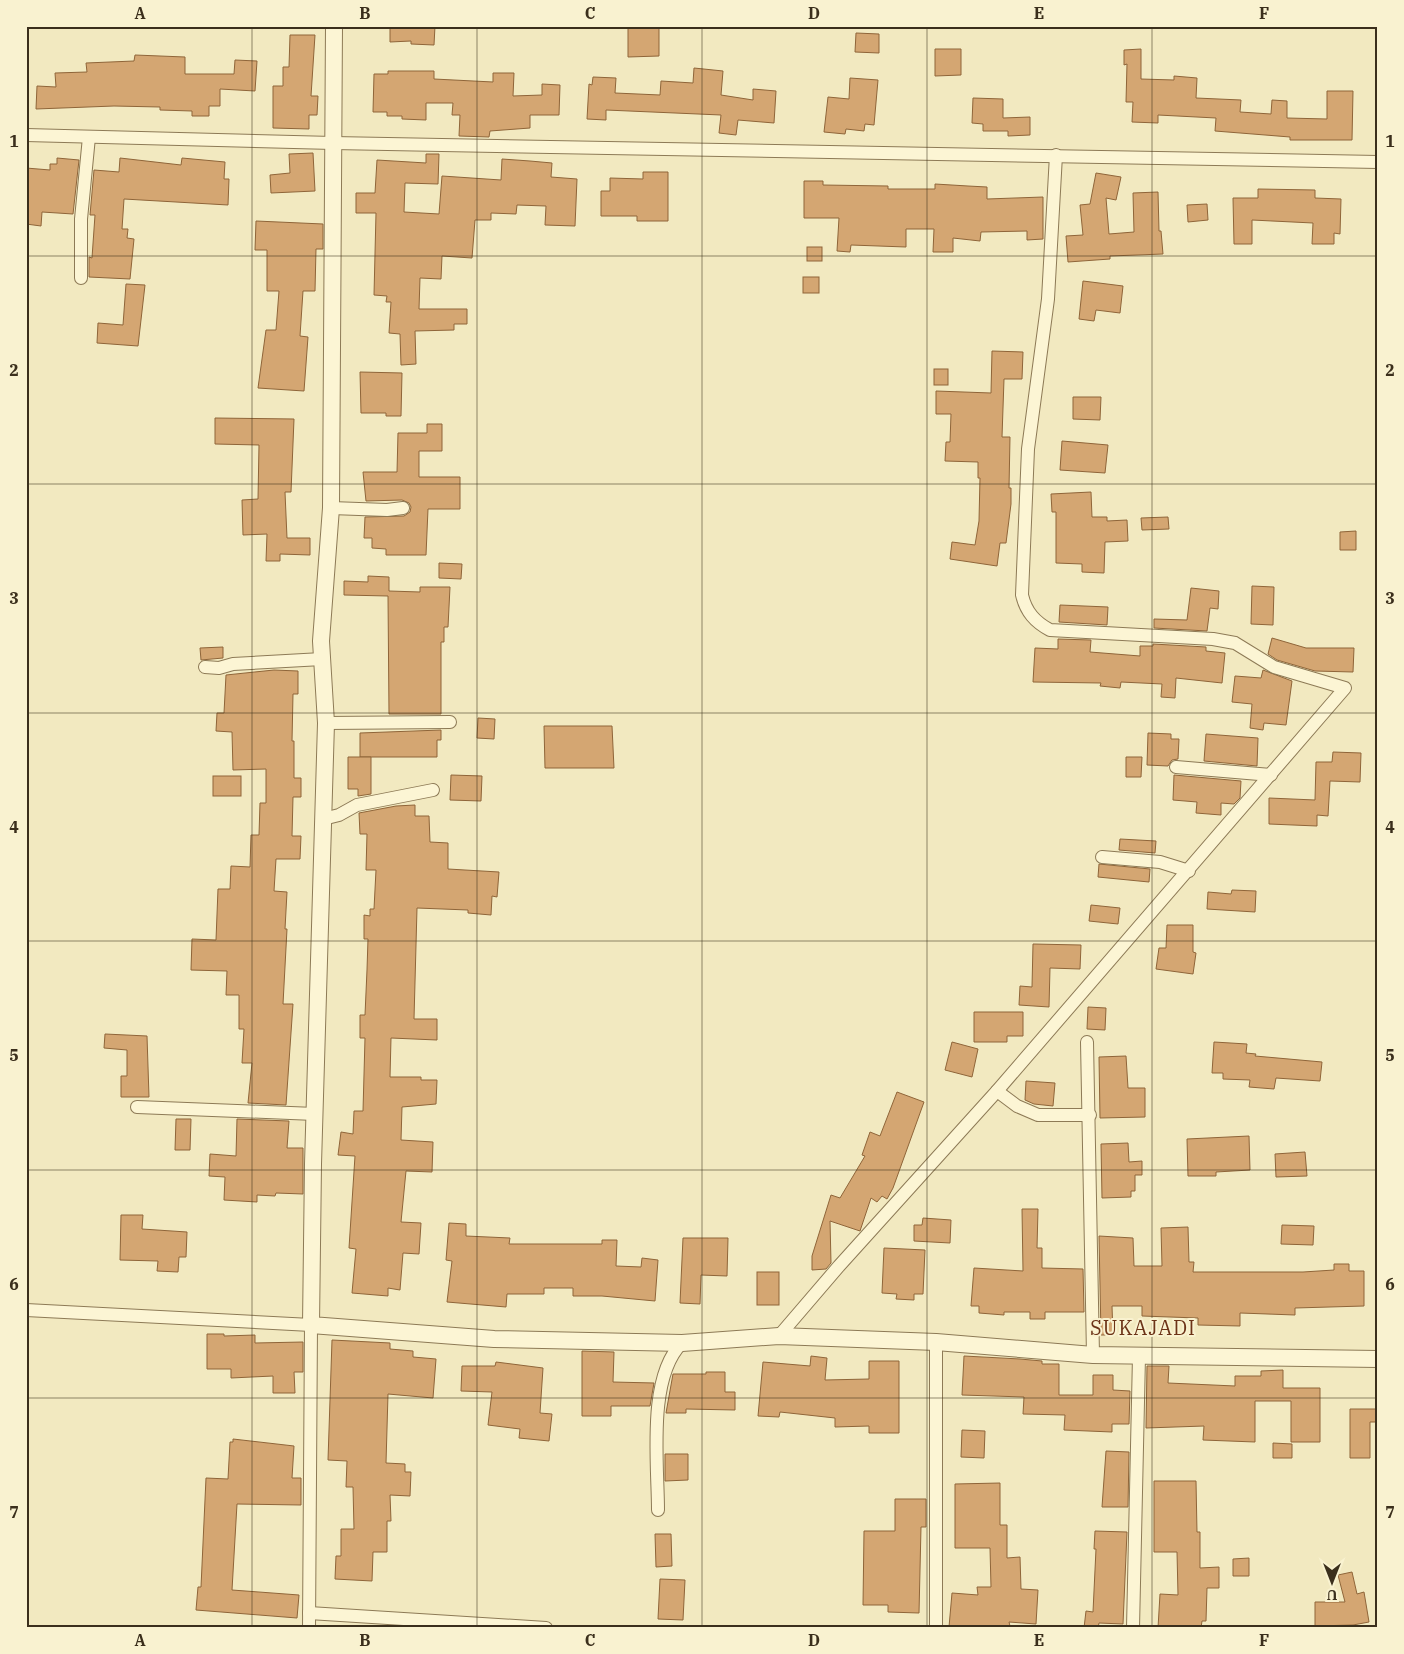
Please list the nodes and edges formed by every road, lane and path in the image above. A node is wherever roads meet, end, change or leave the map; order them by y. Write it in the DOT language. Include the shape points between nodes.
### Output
graph roads {
  1 [pos="334,26"];
  2 [pos="26,135"];
  3 [pos="89,137"];
  4 [pos="333,143"];
  5 [pos="1056,156"];
  6 [pos="1378,162"];
  7 [pos="81,278"];
  8 [pos="332,508"];
  9 [pos="403,508"];
  10 [pos="322,659"];
  11 [pos="205,667"];
  12 [pos="450,722"];
  13 [pos="326,723"];
  14 [pos="1176,767"];
  15 [pos="1270,775"];
  16 [pos="433,790"];
  17 [pos="323,819"];
  18 [pos="1102,856"];
  19 [pos="1189,871"];
  20 [pos="1087,1042"];
  21 [pos="997,1091"];
  22 [pos="137,1107"];
  23 [pos="315,1114"];
  24 [pos="1090,1115"];
  25 [pos="26,1310"];
  26 [pos="312,1325"];
  27 [pos="779,1336"];
  28 [pos="936,1342"];
  29 [pos="682,1343"];
  30 [pos="1093,1355"];
  31 [pos="1139,1356"];
  32 [pos="1378,1358"];
  33 [pos="658,1510"];
  34 [pos="309,1613"];
  35 [pos="309,1628"];
  36 [pos="546,1628"];
  37 [pos="936,1628"];
  38 [pos="1133,1628"];
  1 -- 4 [label="street"];
  2 -- 3 [label="street"];
  3 -- 4 [label="street"];
  3 -- 7 [label="street" via="81,219"];
  4 -- 5 [label="street"];
  4 -- 8 [label="street"];
  5 -- 6 [label="street"];
  5 -- 15 [label="street" via="1048,299 1028,450 1022,595 1025,606 1038,624 1050,630 1235,643 1274,667 1345,688"];
  8 -- 9 [label="street"];
  8 -- 10 [label="street"];
  10 -- 11 [label="street"];
  10 -- 13 [label="street"];
  12 -- 13 [label="street"];
  13 -- 17 [label="street"];
  14 -- 15 [label="street"];
  15 -- 19 [label="street"];
  16 -- 17 [label="street" via="357,805"];
  17 -- 23 [label="street"];
  18 -- 19 [label="street" via="1160,862"];
  19 -- 21 [label="street"];
  20 -- 24 [label="street"];
  21 -- 24 [label="street" via="1016,1106 1038,1115"];
  21 -- 27 [label="street"];
  22 -- 23 [label="street"];
  23 -- 26 [label="street"];
  24 -- 30 [label="street"];
  25 -- 26 [label="street"];
  26 -- 29 [label="street" via="494,1339"];
  26 -- 34 [label="street"];
  27 -- 28 [label="street"];
  27 -- 29 [label="street"];
  28 -- 30 [label="street"];
  28 -- 37 [label="street"];
  29 -- 33 [label="street" via="672,1352 660,1387"];
  30 -- 31 [label="street"];
  31 -- 32 [label="street"];
  31 -- 38 [label="street"];
  34 -- 35 [label="street"];
  34 -- 36 [label="street"];
}
